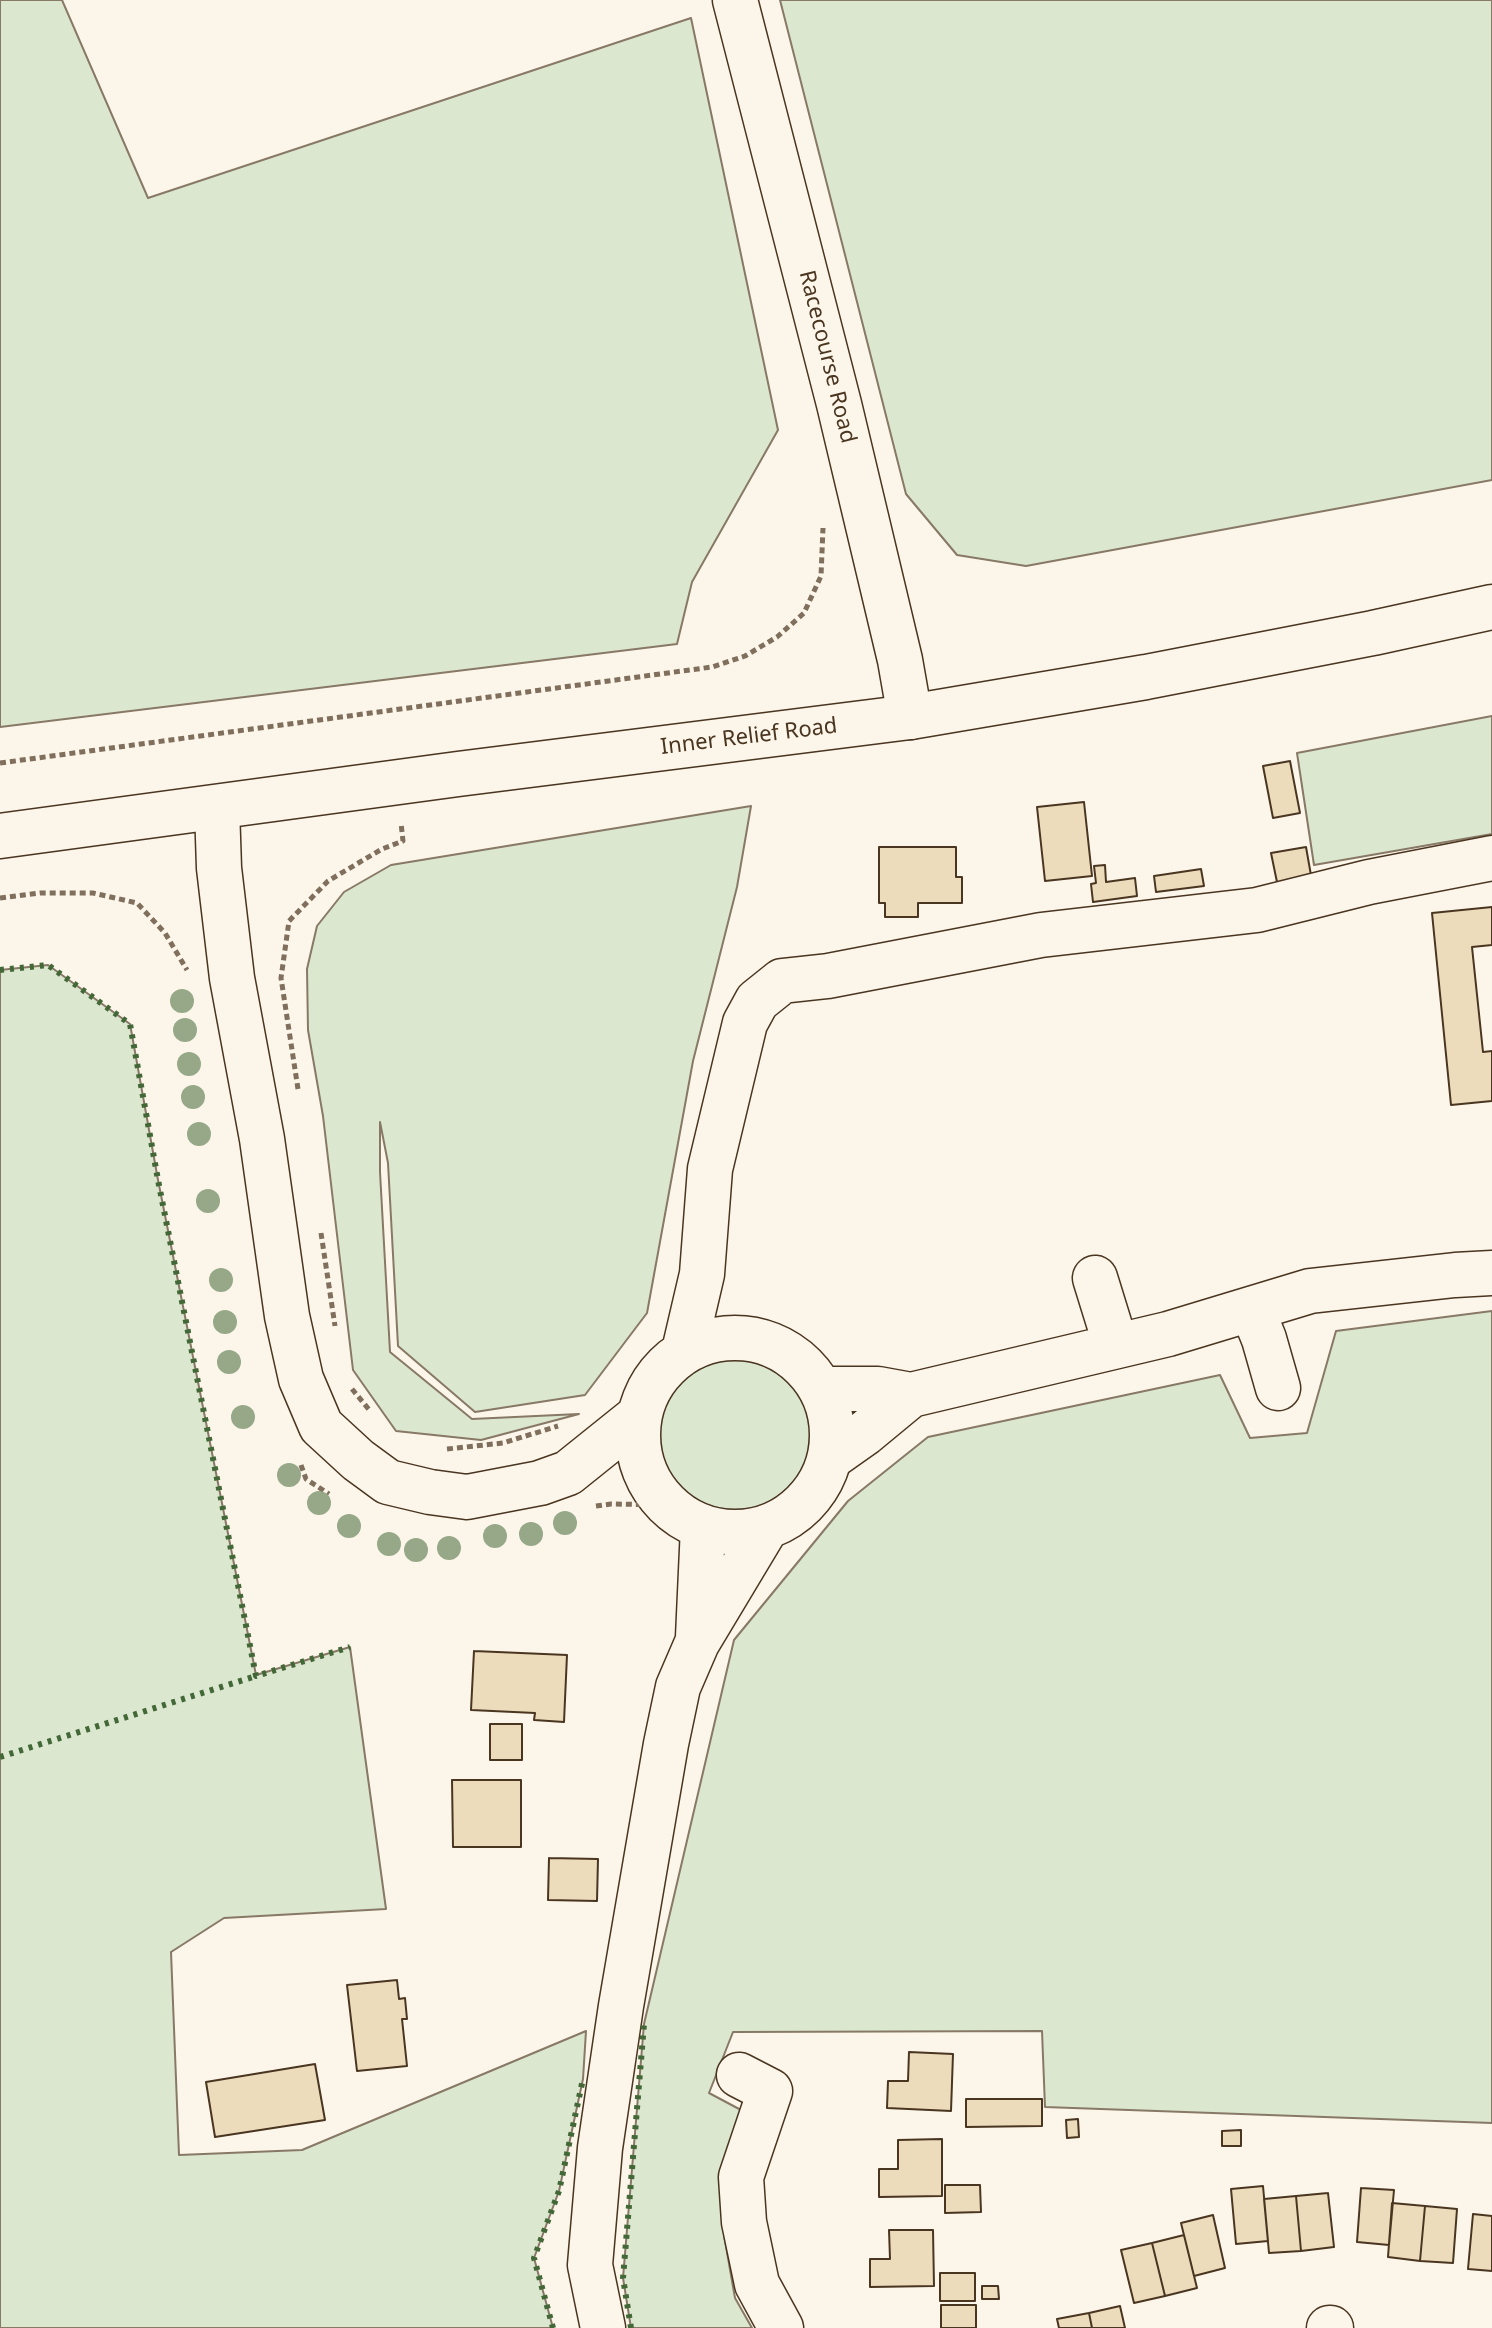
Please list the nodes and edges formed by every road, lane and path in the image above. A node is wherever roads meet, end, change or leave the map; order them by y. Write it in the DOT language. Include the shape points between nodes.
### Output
graph roads {
  1 [pos="735,0"];
  2 [pos="823,519"];
  3 [pos="1492,607"];
  4 [pos="910,717"];
  5 [pos="0,763"];
  6 [pos="394,783"];
  7 [pos="217,808"];
  8 [pos="0,836"];
  9 [pos="1492,858"];
  10 [pos="40,893"];
  11 [pos="0,898"];
  12 [pos="300,1101"];
  13 [pos="319,1224"];
  14 [pos="1492,1273"];
  15 [pos="702,1274"];
  16 [pos="1095,1278"];
  17 [pos="1252,1309"];
  18 [pos="336,1332"];
  19 [pos="750,1338"];
  20 [pos="1116,1346"];
  21 [pos="684,1351"];
  22 [pos="343,1378"];
  23 [pos="1278,1388"];
  24 [pos="822,1389"];
  25 [pos="911,1395"];
  26 [pos="373,1414"];
  27 [pos="639,1416"];
  28 [pos="569,1422"];
  29 [pos="435,1451"];
  30 [pos="831,1457"];
  31 [pos="568,1473"];
  32 [pos="650,1483"];
  33 [pos="703,1527"];
  34 [pos="766,1528"];
  35 [pos="697,1643"];
  36 [pos="739,2075"];
  37 [pos="603,2328"];
  38 [pos="781,2328"];
  1 -- 4 [label="street, Racecourse Road" via="839,404"];
  2 -- 5 [label="path" via="821,576 804,613 745,656 712,667"];
  3 -- 4 [label="street, Inner Relief Road" via="1146,677"];
  4 -- 6 [label="street, Inner Relief Road"];
  6 -- 7 [label="street, Inner Relief Road"];
  6 -- 12 [label="path" via="403,841 328,881 289,921 281,978"];
  7 -- 8 [label="street, Inner Relief Road"];
  7 -- 31 [label="street" via="232,978 287,1316 301,1379 321,1426 388,1482 430,1492 467,1497"];
  9 -- 15 [label="street" via="1257,910 1041,935 782,981 757,1001 745,1023 710,1169"];
  10 -- 11 [label="path"];
  13 -- 18 [label="path"];
  14 -- 17 [label="street" via="1310,1291"];
  15 -- 19 [label="street"];
  15 -- 21 [label="street"];
  16 -- 20 [label="street"];
  17 -- 20 [label="street"];
  17 -- 23 [label="street"];
  19 -- 21 [label="street" via="705,1341"];
  19 -- 24 [label="street" via="778,1347 803,1365"];
  20 -- 25 [label="street"];
  21 -- 27 [label="street" via="661,1370"];
  22 -- 26 [label="path"];
  24 -- 25 [label="street"];
  24 -- 30 [label="street" via="830,1410"];
  25 -- 30 [label="street"];
  27 -- 31 [label="street"];
  27 -- 32 [label="street" via="641,1462"];
  28 -- 29 [label="path" via="503,1443"];
  30 -- 34 [label="street" via="811,1496"];
  31 -- 32 [label="street"];
  32 -- 33 [label="street" via="668,1505"];
  33 -- 34 [label="street" via="735,1533"];
  33 -- 35 [label="street"];
  34 -- 35 [label="street"];
  35 -- 37 [label="street" via="678,1687 655,1804 600,2148 590,2265"];
  36 -- 38 [label="street" via="770,2091 741,2177 757,2284"];
}
